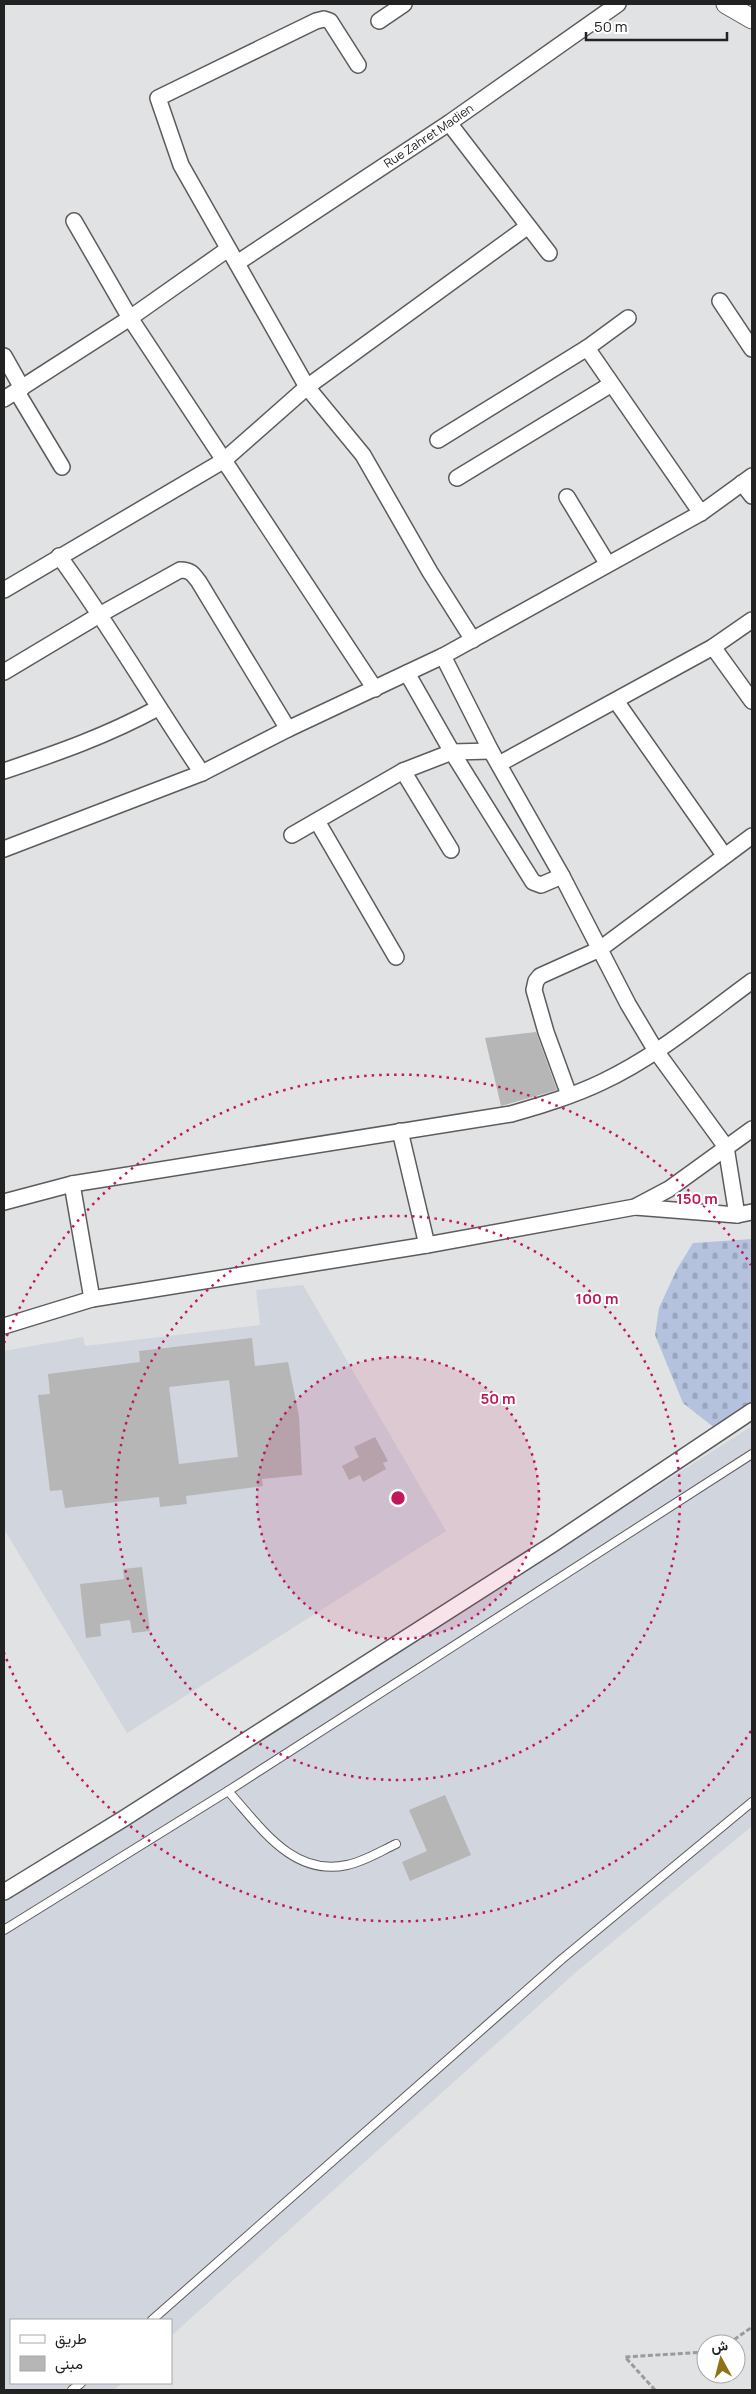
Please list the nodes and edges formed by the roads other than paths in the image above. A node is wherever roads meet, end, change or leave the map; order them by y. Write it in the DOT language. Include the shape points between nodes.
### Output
graph roads {
  1 [pos="404,4"];
  2 [pos="618,4"];
  3 [pos="726,4"];
  4 [pos="752,19"];
  5 [pos="379,22"];
  6 [pos="358,65"];
  7 [pos="449,124"];
  8 [pos="74,221"];
  9 [pos="527,227"];
  10 [pos="228,249"];
  11 [pos="549,253"];
  12 [pos="237,263"];
  13 [pos="720,300"];
  14 [pos="130,318"];
  15 [pos="628,318"];
  16 [pos="587,348"];
  17 [pos="752,350"];
  18 [pos="4,356"];
  19 [pos="610,385"];
  20 [pos="307,386"];
  21 [pos="14,393"];
  22 [pos="438,440"];
  23 [pos="223,461"];
  24 [pos="62,467"];
  25 [pos="457,478"];
  26 [pos="747,479"];
  27 [pos="567,496"];
  28 [pos="752,496"];
  29 [pos="700,512"];
  30 [pos="59,556"];
  31 [pos="607,563"];
  32 [pos="4,590"];
  33 [pos="101,614"];
  34 [pos="752,620"];
  35 [pos="473,640"];
  36 [pos="713,647"];
  37 [pos="443,656"];
  38 [pos="4,672"];
  39 [pos="407,673"];
  40 [pos="375,689"];
  41 [pos="616,701"];
  42 [pos="752,701"];
  43 [pos="158,708"];
  44 [pos="288,729"];
  45 [pos="452,752"];
  46 [pos="495,758"];
  47 [pos="4,771"];
  48 [pos="403,771"];
  49 [pos="202,773"];
  50 [pos="317,821"];
  51 [pos="292,835"];
  52 [pos="752,836"];
  53 [pos="4,849"];
  54 [pos="451,850"];
  55 [pos="724,856"];
  56 [pos="562,876"];
  57 [pos="600,949"];
  58 [pos="396,957"];
  59 [pos="752,981"];
  60 [pos="656,1051"];
  61 [pos="569,1095"];
  62 [pos="752,1129"];
  63 [pos="400,1131"];
  64 [pos="726,1147"];
  65 [pos="72,1184"];
  66 [pos="4,1202"];
  67 [pos="635,1207"];
  68 [pos="752,1212"];
  69 [pos="737,1215"];
  70 [pos="428,1245"];
  71 [pos="92,1299"];
  72 [pos="4,1326"];
  73 [pos="752,1411"];
  74 [pos="752,1454"];
  75 [pos="228,1791"];
  76 [pos="752,1802"];
  77 [pos="396,1844"];
  78 [pos="4,1892"];
  79 [pos="4,1930"];
  80 [pos="153,2319"];
  1 -- 5 [label="street"];
  2 -- 7 [label="street, Rue Zahret Madien"];
  3 -- 4 [label="street"];
  6 -- 10 [label="street" via="330,22 324,19 158,98 181,165"];
  7 -- 9 [label="street"];
  7 -- 12 [label="street, Rue Zahret Madien"];
  8 -- 14 [label="street"];
  9 -- 11 [label="street"];
  9 -- 20 [label="street"];
  10 -- 12 [label="street"];
  10 -- 14 [label="street"];
  12 -- 20 [label="street"];
  13 -- 17 [label="street"];
  14 -- 21 [label="street"];
  14 -- 23 [label="street"];
  15 -- 16 [label="street"];
  16 -- 19 [label="street"];
  16 -- 22 [label="street"];
  18 -- 21 [label="street"];
  19 -- 25 [label="street"];
  19 -- 29 [label="street"];
  20 -- 23 [label="street"];
  20 -- 35 [label="street" via="363,455"];
  21 -- 24 [label="street"];
  23 -- 30 [label="street"];
  23 -- 40 [label="street"];
  26 -- 28 [label="street"];
  26 -- 29 [label="street"];
  27 -- 31 [label="street"];
  29 -- 31 [label="street"];
  30 -- 32 [label="street"];
  30 -- 33 [label="street"];
  31 -- 35 [label="street"];
  33 -- 38 [label="street"];
  33 -- 43 [label="street"];
  33 -- 44 [label="street" via="180,570 191,572"];
  34 -- 36 [label="street"];
  35 -- 37 [label="street"];
  36 -- 41 [label="street"];
  36 -- 42 [label="street"];
  37 -- 39 [label="street"];
  37 -- 46 [label="street"];
  39 -- 40 [label="street"];
  39 -- 45 [label="street"];
  40 -- 44 [label="street"];
  41 -- 46 [label="street"];
  41 -- 55 [label="street"];
  43 -- 47 [label="street" via="81,745"];
  43 -- 49 [label="street"];
  44 -- 49 [label="street"];
  45 -- 46 [label="street"];
  45 -- 48 [label="street"];
  45 -- 56 [label="street" via="533,882 541,885"];
  46 -- 56 [label="street"];
  48 -- 50 [label="street"];
  48 -- 54 [label="street"];
  49 -- 53 [label="street"];
  50 -- 51 [label="street"];
  50 -- 58 [label="street"];
  52 -- 55 [label="street"];
  55 -- 57 [label="street"];
  56 -- 57 [label="street"];
  57 -- 60 [label="street"];
  57 -- 61 [label="street" via="540,976 534,990"];
  59 -- 60 [label="street"];
  60 -- 61 [label="street" via="603,1082"];
  60 -- 64 [label="street"];
  61 -- 63 [label="street" via="511,1114"];
  62 -- 64 [label="street"];
  63 -- 65 [label="street"];
  63 -- 70 [label="street"];
  64 -- 67 [label="street" via="668,1189"];
  64 -- 69 [label="street"];
  65 -- 66 [label="street"];
  65 -- 71 [label="street"];
  67 -- 69 [label="street"];
  67 -- 70 [label="street"];
  68 -- 69 [label="street"];
  70 -- 71 [label="street"];
  71 -- 72 [label="street"];
  73 -- 78 [label="street" via="545,1549"];
  74 -- 75 [label="lane"];
  75 -- 77 [label="lane" via="290,1856 308,1865 329,1868 349,1865"];
  75 -- 79 [label="lane"];
  76 -- 80 [label="lane" via="562,1959"];
}
